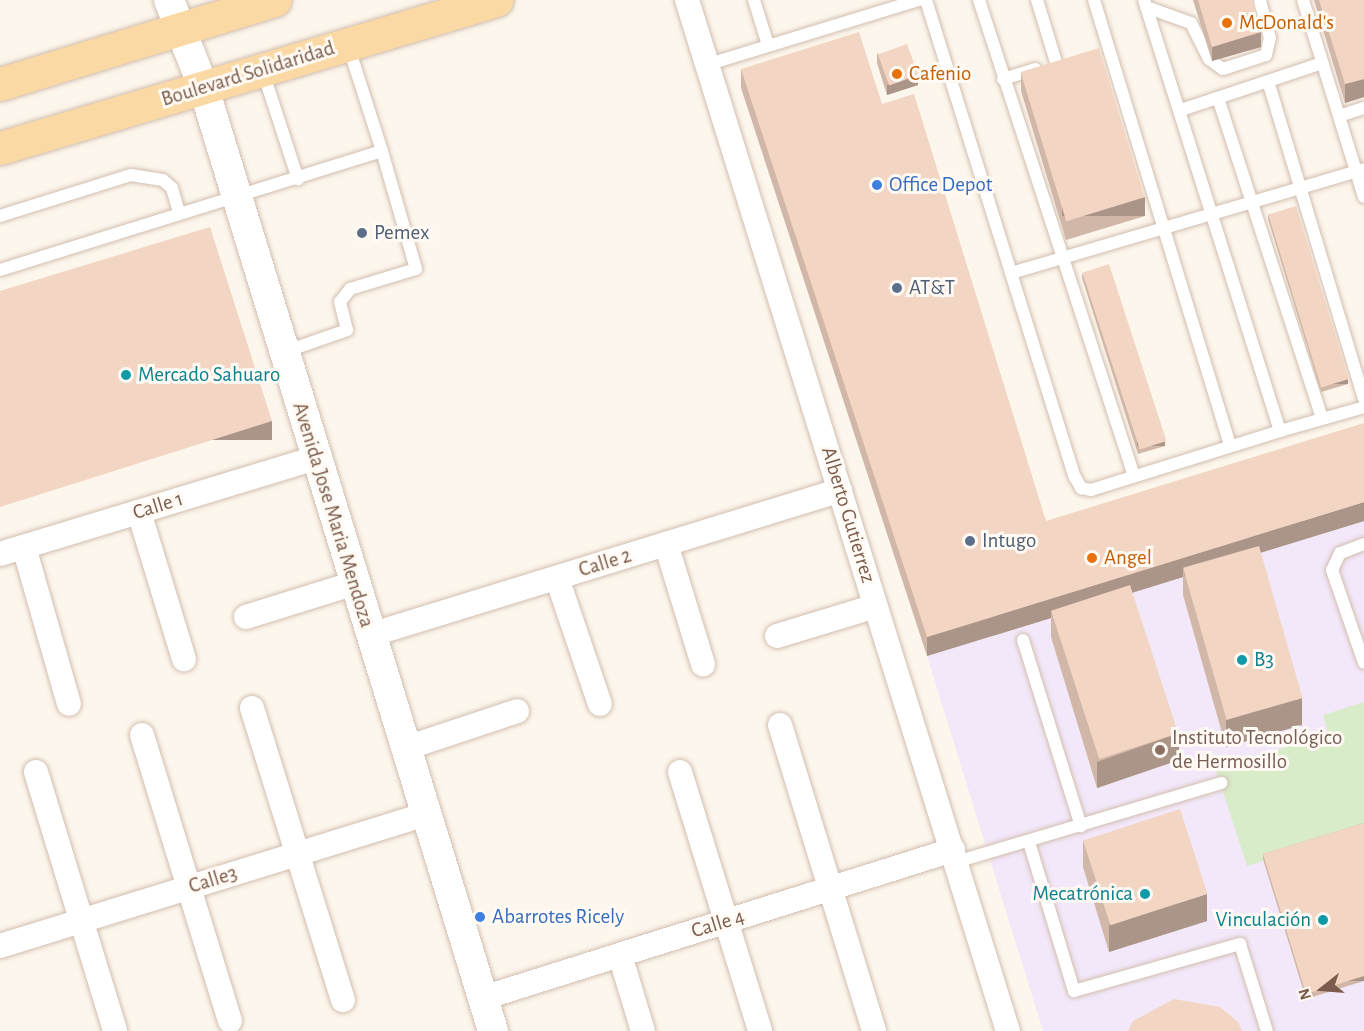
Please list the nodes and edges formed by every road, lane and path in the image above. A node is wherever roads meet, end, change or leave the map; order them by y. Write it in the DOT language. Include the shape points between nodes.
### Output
graph roads {
  1 [pos="169,0"];
  2 [pos="274,0"];
  3 [pos="496,0"];
  4 [pos="687,0"];
  5 [pos="754,0"];
  6 [pos="919,0"];
  7 [pos="926,0"];
  8 [pos="979,0"];
  9 [pos="1037,0"];
  10 [pos="1094,0"];
  11 [pos="1260,0"];
  12 [pos="1303,0"];
  13 [pos="1145,4"];
  14 [pos="879,6"];
  15 [pos="183,29"];
  16 [pos="348,44"];
  17 [pos="768,45"];
  18 [pos="1322,63"];
  19 [pos="706,65"];
  20 [pos="262,71"];
  21 [pos="1004,79"];
  22 [pos="1268,81"];
  23 [pos="0,84"];
  24 [pos="204,89"];
  25 [pos="1218,98"];
  26 [pos="1364,108"];
  27 [pos="1181,110"];
  28 [pos="1339,116"];
  29 [pos="0,148"];
  30 [pos="382,151"];
  31 [pos="1360,171"];
  32 [pos="298,179"];
  33 [pos="1301,187"];
  34 [pos="1364,196"];
  35 [pos="237,198"];
  36 [pos="1251,201"];
  37 [pos="179,213"];
  38 [pos="1212,213"];
  39 [pos="0,216"];
  40 [pos="1165,228"];
  41 [pos="1064,257"];
  42 [pos="0,270"];
  43 [pos="1011,273"];
  44 [pos="283,353"];
  45 [pos="1364,398"];
  46 [pos="1364,407"];
  47 [pos="1322,419"];
  48 [pos="1280,431"];
  49 [pos="1230,446"];
  50 [pos="316,459"];
  51 [pos="1134,476"];
  52 [pos="840,490"];
  53 [pos="139,512"];
  54 [pos="666,544"];
  55 [pos="1364,544"];
  56 [pos="24,547"];
  57 [pos="0,554"];
  58 [pos="557,578"];
  59 [pos="355,583"];
  60 [pos="876,606"];
  61 [pos="246,617"];
  62 [pos="370,635"];
  63 [pos="777,636"];
  64 [pos="1023,640"];
  65 [pos="184,659"];
  66 [pos="1364,663"];
  67 [pos="703,664"];
  68 [pos="69,704"];
  69 [pos="600,704"];
  70 [pos="252,708"];
  71 [pos="517,711"];
  72 [pos="780,725"];
  73 [pos="142,735"];
  74 [pos="406,748"];
  75 [pos="36,772"];
  76 [pos="680,772"];
  77 [pos="1221,783"];
  78 [pos="426,814"];
  79 [pos="1081,826"];
  80 [pos="1029,842"];
  81 [pos="297,854"];
  82 [pos="955,856"];
  83 [pos="189,888"];
  84 [pos="831,889"];
  85 [pos="82,921"];
  86 [pos="727,921"];
  87 [pos="0,946"];
  88 [pos="620,955"];
  89 [pos="483,998"];
  90 [pos="343,1000"];
  91 [pos="230,1021"];
  92 [pos="115,1031"];
  93 [pos="493,1031"];
  94 [pos="643,1031"];
  95 [pos="760,1031"];
  96 [pos="874,1031"];
  97 [pos="1008,1031"];
  98 [pos="1268,1031"];
  1 -- 15 [label="street, Avenida Jose Maria Mendoza"];
  2 -- 15 [label="main road"];
  3 -- 16 [label="main road, Boulevard Solidaridad"];
  4 -- 19 [label="street, Alberto Gutierrez"];
  5 -- 17 [label="lane"];
  6 -- 14 [label="lane"];
  7 -- 43 [label="lane"];
  8 -- 21 [label="lane"];
  9 -- 21 [label="lane" via="1062,61"];
  10 -- 40 [label="lane" via="1103,48"];
  11 -- 13 [label="lane" via="1270,38 1266,55 1223,69 1209,59 1191,23"];
  12 -- 18 [label="lane"];
  13 -- 27 [label="lane"];
  14 -- 17 [label="lane"];
  15 -- 23 [label="main road"];
  15 -- 24 [label="street, Avenida Jose Maria Mendoza"];
  16 -- 20 [label="main road, Boulevard Solidaridad"];
  16 -- 30 [label="lane"];
  17 -- 19 [label="lane"];
  18 -- 22 [label="lane"];
  18 -- 28 [label="lane"];
  19 -- 52 [label="street, Alberto Gutierrez"];
  20 -- 24 [label="main road, Boulevard Solidaridad"];
  20 -- 32 [label="lane"];
  21 -- 41 [label="lane"];
  22 -- 25 [label="lane"];
  22 -- 33 [label="lane"];
  24 -- 29 [label="main road, Boulevard Solidaridad"];
  24 -- 35 [label="street, Avenida Jose Maria Mendoza"];
  25 -- 27 [label="lane"];
  25 -- 36 [label="lane"];
  26 -- 28 [label="lane"];
  27 -- 38 [label="lane"];
  28 -- 31 [label="lane"];
  30 -- 32 [label="lane"];
  30 -- 44 [label="lane" via="416,268 350,289 340,302 347,330"];
  31 -- 33 [label="lane"];
  31 -- 34 [label="lane"];
  32 -- 35 [label="lane"];
  33 -- 36 [label="lane"];
  33 -- 45 [label="lane"];
  35 -- 37 [label="lane"];
  35 -- 44 [label="street, Avenida Jose Maria Mendoza"];
  36 -- 38 [label="lane"];
  36 -- 47 [label="lane"];
  37 -- 39 [label="lane" via="172,188 163,180 131,175"];
  37 -- 42 [label="lane"];
  38 -- 40 [label="lane"];
  38 -- 48 [label="lane"];
  40 -- 41 [label="lane"];
  40 -- 49 [label="lane"];
  41 -- 43 [label="lane"];
  41 -- 51 [label="lane"];
  43 -- 51 [label="lane" via="1081,488 1091,490"];
  44 -- 50 [label="street, Avenida Jose Maria Mendoza"];
  46 -- 47 [label="lane"];
  47 -- 48 [label="lane"];
  48 -- 49 [label="lane"];
  49 -- 51 [label="lane"];
  50 -- 53 [label="street, Calle 1"];
  50 -- 59 [label="street, Avenida Jose Maria Mendoza"];
  52 -- 54 [label="street, Calle 2"];
  52 -- 60 [label="street, Alberto Gutierrez"];
  53 -- 56 [label="street, Calle 1"];
  53 -- 65 [label="street"];
  54 -- 58 [label="street, Calle 2"];
  54 -- 67 [label="street"];
  55 -- 66 [label="lane" via="1340,553 1332,570"];
  56 -- 57 [label="street, Calle 1"];
  56 -- 68 [label="street"];
  58 -- 62 [label="street, Calle 2"];
  58 -- 69 [label="street"];
  59 -- 61 [label="street"];
  59 -- 62 [label="street, Avenida Jose Maria Mendoza"];
  60 -- 63 [label="street"];
  60 -- 82 [label="street, Alberto Gutierrez"];
  62 -- 74 [label="street, Avenida Jose Maria Mendoza"];
  64 -- 79 [label="lane"];
  70 -- 81 [label="street"];
  71 -- 74 [label="street"];
  72 -- 84 [label="street"];
  73 -- 83 [label="street"];
  74 -- 78 [label="street, Avenida Jose Maria Mendoza"];
  75 -- 85 [label="street"];
  76 -- 86 [label="street"];
  77 -- 79 [label="lane"];
  78 -- 81 [label="street, Calle3"];
  78 -- 89 [label="street, Avenida Jose Maria Mendoza"];
  79 -- 80 [label="lane"];
  80 -- 82 [label="lane"];
  80 -- 98 [label="lane" via="1074,991 1240,944"];
  81 -- 83 [label="street, Calle3"];
  81 -- 90 [label="street"];
  82 -- 84 [label="street, Calle 4"];
  82 -- 97 [label="street, Alberto Gutierrez"];
  83 -- 85 [label="street, Calle3"];
  83 -- 91 [label="street"];
  84 -- 86 [label="street, Calle 4"];
  84 -- 96 [label="street"];
  85 -- 87 [label="street, Calle3"];
  85 -- 92 [label="street"];
  86 -- 88 [label="street, Calle 4"];
  86 -- 95 [label="street"];
  88 -- 89 [label="street, Calle 4"];
  88 -- 94 [label="street"];
  89 -- 93 [label="street, Avenida Jose Maria Mendoza"];
}
